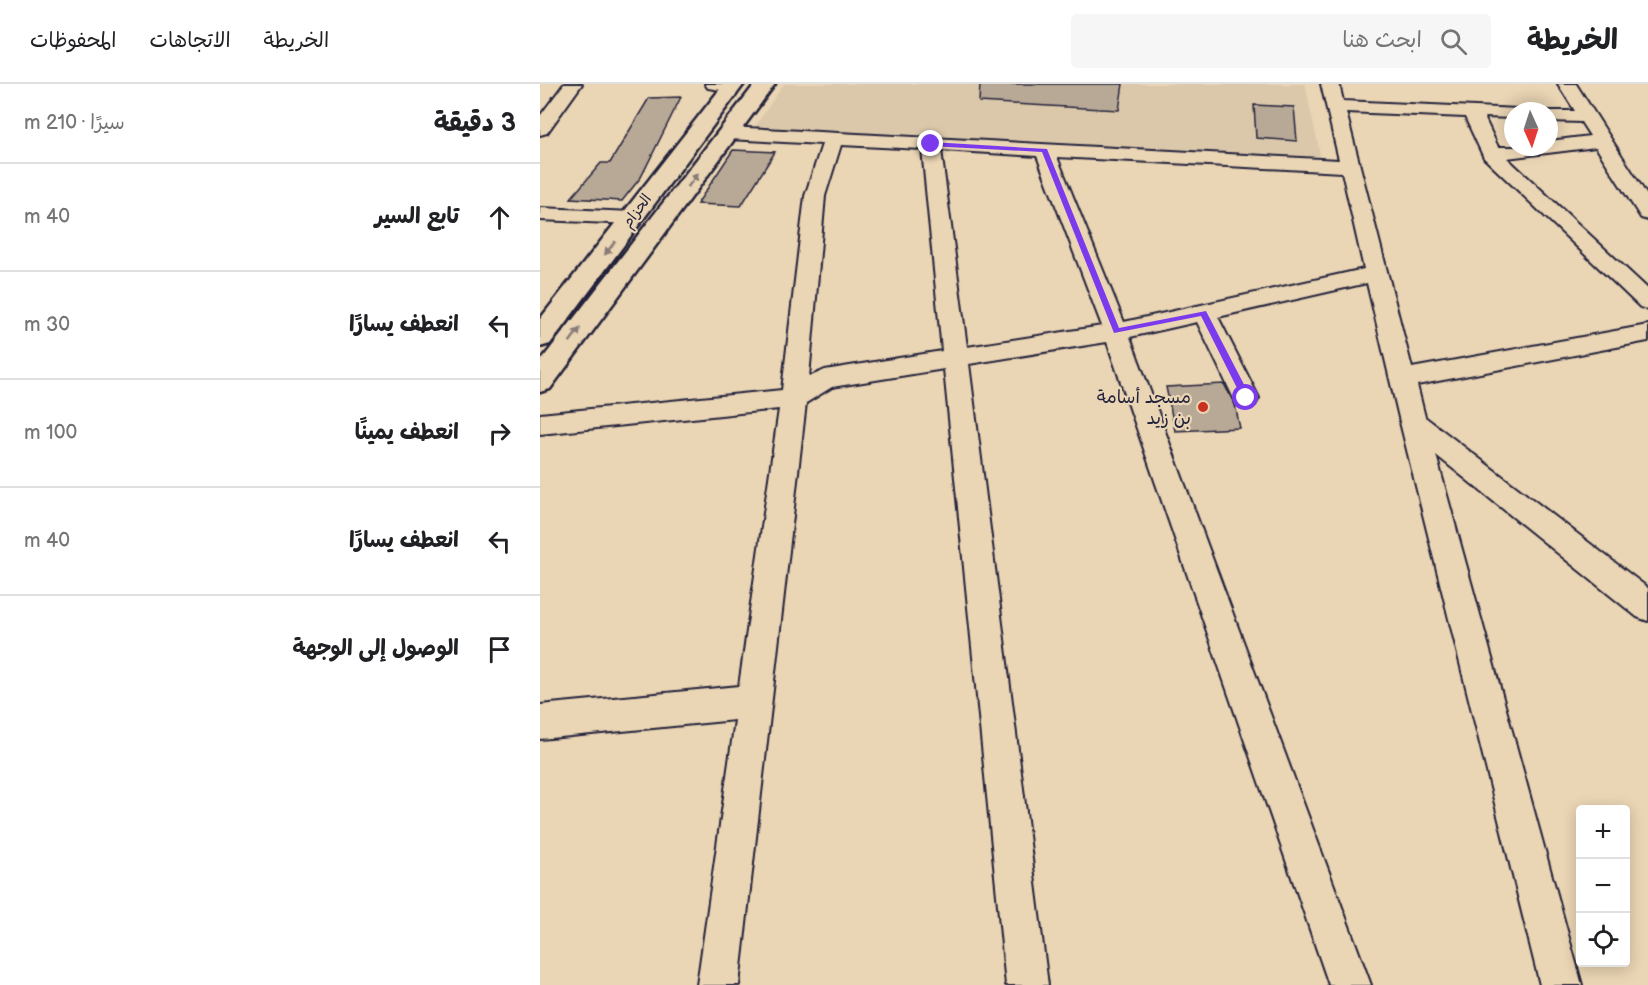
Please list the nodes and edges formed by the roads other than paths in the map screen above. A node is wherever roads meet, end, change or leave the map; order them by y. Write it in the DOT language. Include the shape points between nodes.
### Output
graph roads {
  1 [pos="573,84"];
  2 [pos="727,84"];
  3 [pos="765,84"];
  4 [pos="1567,84"];
  5 [pos="1332,95"];
  6 [pos="1472,112"];
  7 [pos="1504,114"];
  8 [pos="1558,115"];
  9 [pos="1589,117"];
  10 [pos="540,129"];
  11 [pos="728,133"];
  12 [pos="833,139"];
  13 [pos="1603,140"];
  14 [pos="931,144"];
  15 [pos="1558,146"];
  16 [pos="1045,151"];
  17 [pos="1504,152"];
  18 [pos="1491,154"];
  19 [pos="1350,167"];
  20 [pos="540,214"];
  21 [pos="1648,214"];
  22 [pos="633,218"];
  23 [pos="1376,274"];
  24 [pos="1648,302"];
  25 [pos="1204,312"];
  26 [pos="1116,332"];
  27 [pos="1648,333"];
  28 [pos="540,338"];
  29 [pos="957,356"];
  30 [pos="1403,379"];
  31 [pos="540,382"];
  32 [pos="794,398"];
  33 [pos="1246,398"];
  34 [pos="1413,422"];
  35 [pos="540,423"];
  36 [pos="1648,607"];
  37 [pos="756,701"];
  38 [pos="540,722"];
  39 [pos="718,985"];
  40 [pos="1027,985"];
  41 [pos="1350,985"];
  42 [pos="1561,985"];
  1 -- 10 [label="street"];
  2 -- 22 [label="main road, الحزام"];
  3 -- 11 [label="main road"];
  4 -- 9 [label="street"];
  5 -- 6 [label="street"];
  5 -- 19 [label="street"];
  6 -- 7 [label="street"];
  6 -- 18 [label="street"];
  8 -- 9 [label="street"];
  9 -- 13 [label="street"];
  11 -- 12 [label="street"];
  31 -- 11 [label="main road, one-way"];
  12 -- 14 [label="street"];
  12 -- 32 [label="street" via="815,196"];
  13 -- 15 [label="street"];
  13 -- 21 [label="street"];
  14 -- 16 [label="street"];
  14 -- 29 [label="street"];
  16 -- 19 [label="street"];
  16 -- 26 [label="street"];
  17 -- 18 [label="street"];
  18 -- 24 [label="street"];
  19 -- 23 [label="street"];
  20 -- 22 [label="street"];
  22 -- 28 [label="main road, الحزام, one-way"];
  23 -- 25 [label="street"];
  23 -- 30 [label="street"];
  25 -- 26 [label="street"];
  25 -- 33 [label="street"];
  26 -- 29 [label="street"];
  26 -- 41 [label="street"];
  27 -- 30 [label="street"];
  29 -- 32 [label="street" via="825,379"];
  29 -- 40 [label="street"];
  30 -- 34 [label="street"];
  32 -- 35 [label="street"];
  32 -- 37 [label="street"];
  34 -- 36 [label="street"];
  34 -- 42 [label="street"];
  37 -- 38 [label="street"];
  37 -- 39 [label="street"];
}
